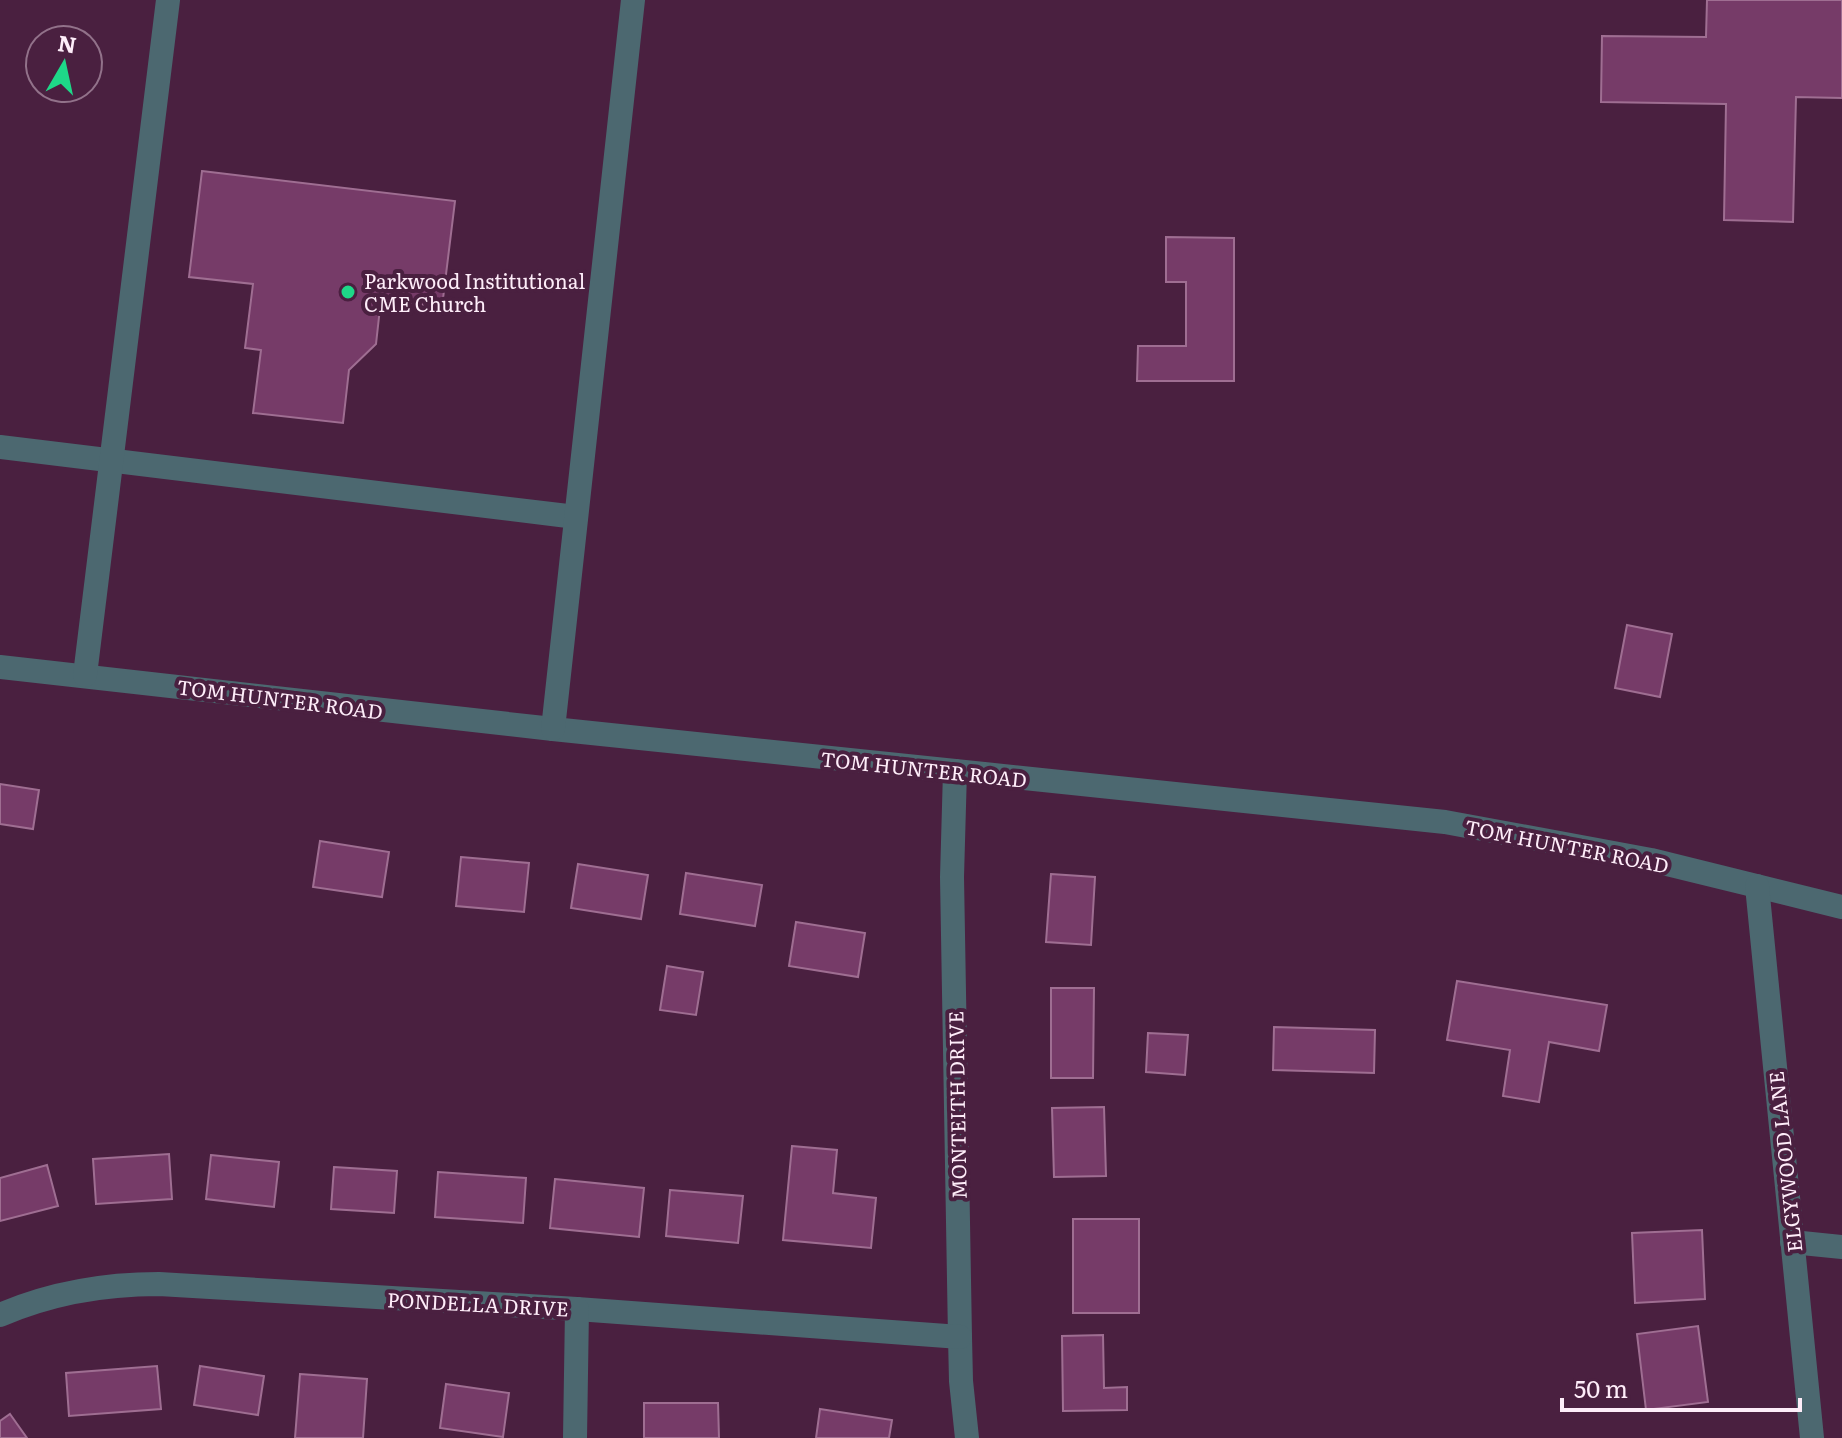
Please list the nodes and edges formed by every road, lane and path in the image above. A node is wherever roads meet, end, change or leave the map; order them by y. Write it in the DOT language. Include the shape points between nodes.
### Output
graph roads {
  1 [pos="168,0"];
  2 [pos="633,0"];
  3 [pos="0,447"];
  4 [pos="112,461"];
  5 [pos="576,517"];
  6 [pos="0,667"];
  7 [pos="85,675"];
  8 [pos="553,729"];
  9 [pos="955,771"];
  10 [pos="1757,886"];
  11 [pos="1842,907"];
  12 [pos="1792,1242"];
  13 [pos="1842,1247"];
  14 [pos="577,1309"];
  15 [pos="0,1315"];
  16 [pos="960,1337"];
  17 [pos="575,1438"];
  18 [pos="967,1438"];
  19 [pos="1812,1438"];
  1 -- 4 [label="street"];
  2 -- 5 [label="street"];
  3 -- 4 [label="street"];
  4 -- 5 [label="street"];
  4 -- 7 [label="street"];
  5 -- 8 [label="street"];
  6 -- 7 [label="street, TOM HUNTER ROAD"];
  7 -- 8 [label="street, TOM HUNTER ROAD"];
  8 -- 9 [label="street, TOM HUNTER ROAD"];
  9 -- 10 [label="street, TOM HUNTER ROAD" via="1445,822 1651,860"];
  9 -- 16 [label="street, MONTEITH DRIVE"];
  10 -- 11 [label="street, TOM HUNTER ROAD"];
  10 -- 12 [label="street, ELGYWOOD LANE"];
  12 -- 13 [label="street"];
  12 -- 19 [label="street, ELGYWOOD LANE"];
  14 -- 15 [label="street, PONDELLA DRIVE" via="130,1284 72,1291"];
  14 -- 16 [label="street, PONDELLA DRIVE"];
  14 -- 17 [label="street"];
  16 -- 18 [label="street, MONTEITH DRIVE"];
}
